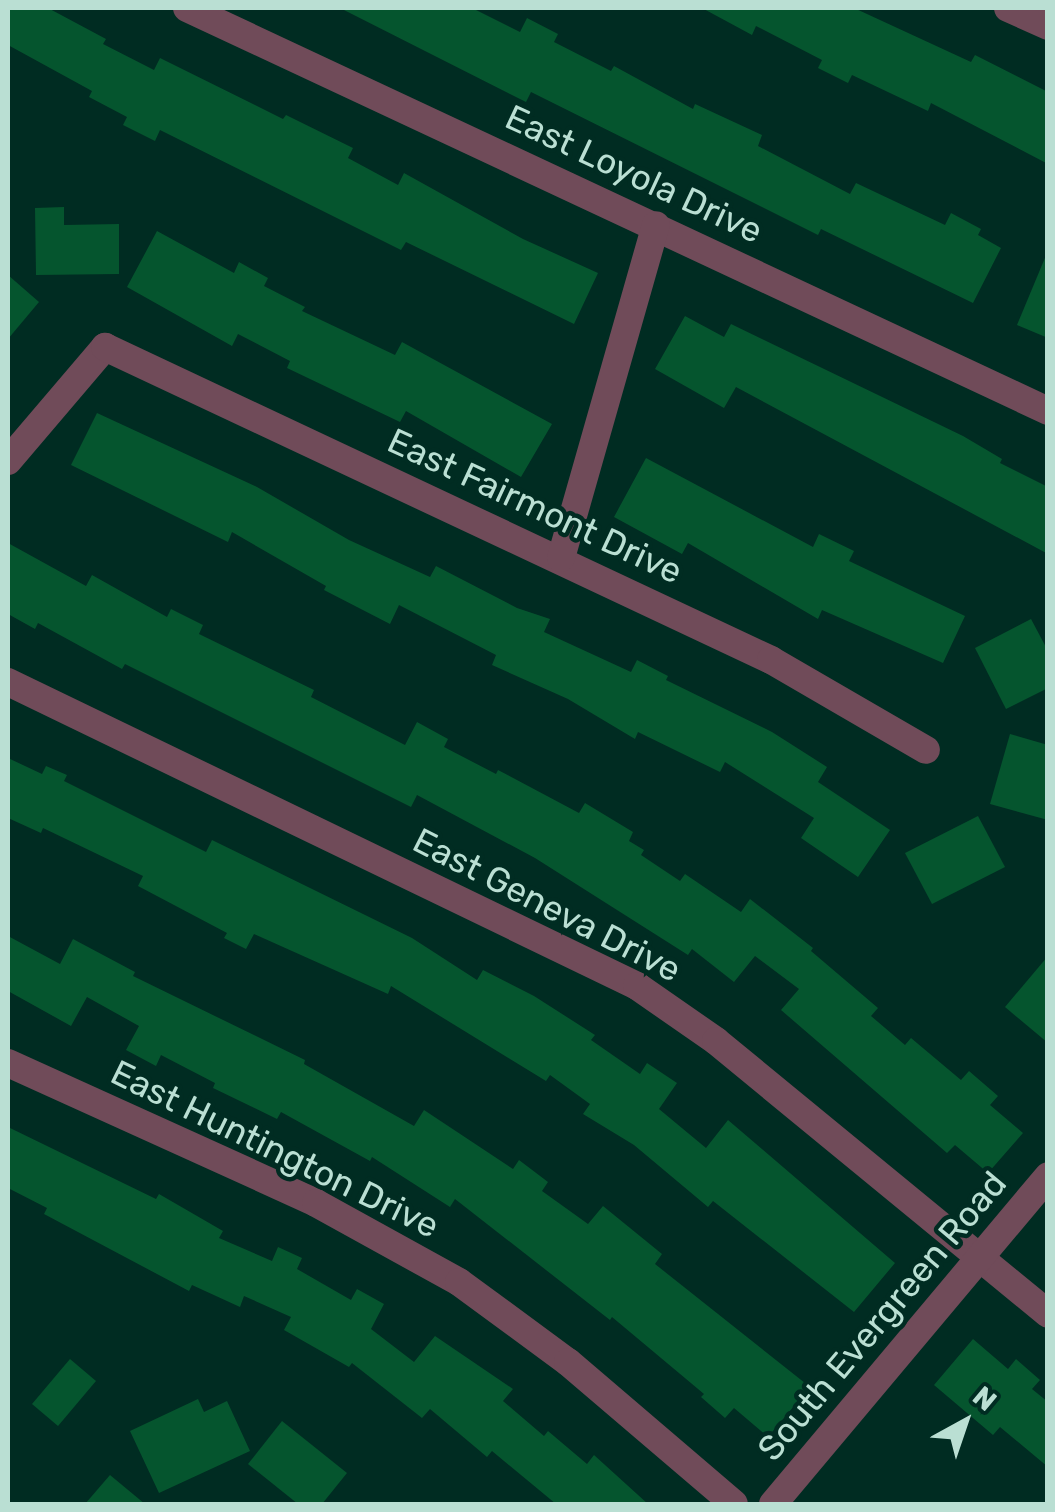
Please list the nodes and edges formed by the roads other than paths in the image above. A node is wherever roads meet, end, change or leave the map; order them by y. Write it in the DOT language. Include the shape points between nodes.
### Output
graph roads {
  1 [pos="188,8"];
  2 [pos="1008,8"];
  3 [pos="1048,26"];
  4 [pos="656,225"];
  5 [pos="1048,411"];
  6 [pos="8,461"];
  7 [pos="561,558"];
  8 [pos="8,682"];
  9 [pos="926,750"];
  10 [pos="8,1063"];
  11 [pos="1048,1176"];
  12 [pos="980,1258"];
  13 [pos="1048,1314"];
  14 [pos="734,1504"];
  15 [pos="773,1504"];
  1 -- 4 [label="street, East Loyola Drive"];
  2 -- 3 [label="street"];
  4 -- 5 [label="street, East Loyola Drive"];
  4 -- 7 [label="street"];
  6 -- 7 [label="street, East Fairmont Drive" via="105,347"];
  7 -- 9 [label="street, East Fairmont Drive" via="771,660"];
  8 -- 12 [label="street, East Geneva Drive" via="637,986 716,1042"];
  10 -- 14 [label="street, East Huntington Drive" via="316,1203 459,1282 568,1362"];
  11 -- 12 [label="street, South Evergreen Road"];
  12 -- 13 [label="street, East Geneva Drive"];
  12 -- 15 [label="street, South Evergreen Road"];
}
